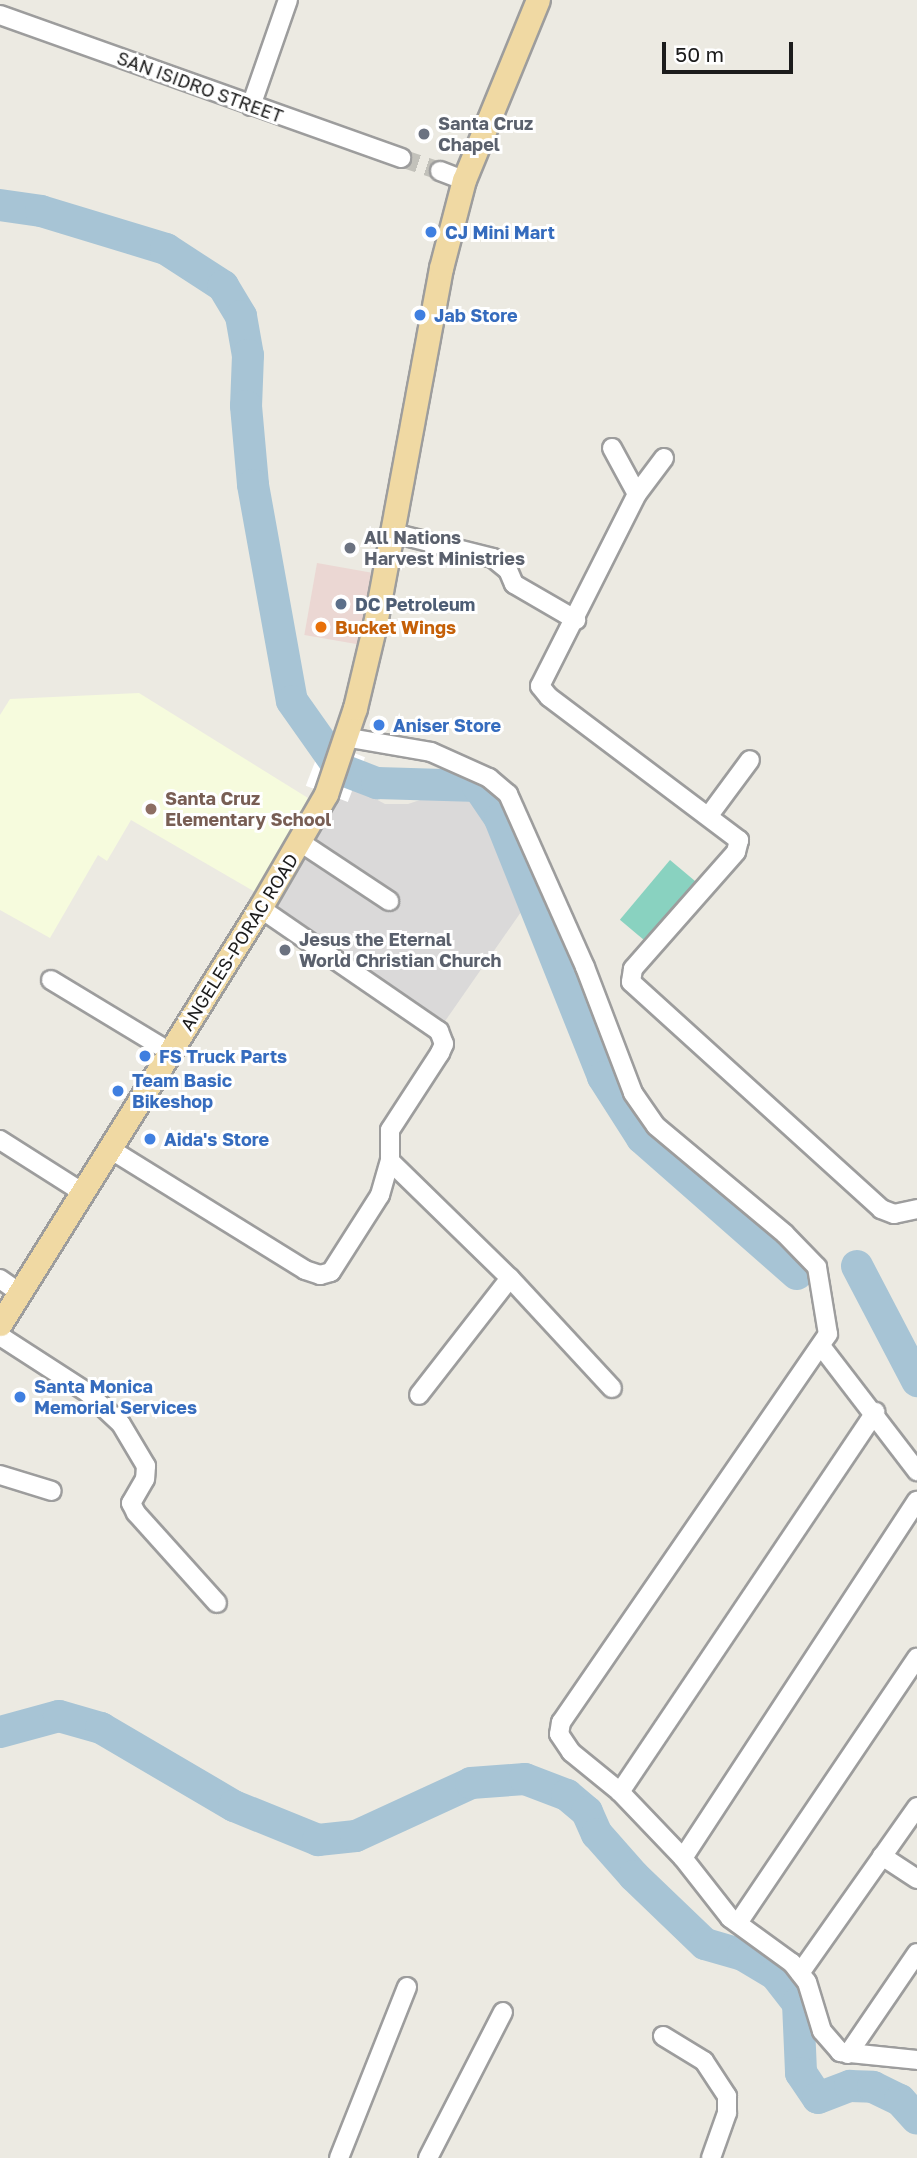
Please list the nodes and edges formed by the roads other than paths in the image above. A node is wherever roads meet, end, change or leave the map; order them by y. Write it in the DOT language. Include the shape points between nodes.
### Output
graph roads {
  1 [pos="288,0"];
  2 [pos="538,0"];
  3 [pos="0,15"];
  4 [pos="251,106"];
  5 [pos="401,158"];
  6 [pos="440,172"];
  7 [pos="464,180"];
  8 [pos="612,448"];
  9 [pos="664,458"];
  10 [pos="637,494"];
  11 [pos="393,533"];
  12 [pos="576,620"];
  13 [pos="343,743"];
  14 [pos="750,760"];
  15 [pos="710,814"];
  16 [pos="300,842"];
  17 [pos="389,901"];
  18 [pos="260,908"];
  19 [pos="51,980"];
  20 [pos="170,1052"];
  21 [pos="0,1140"];
  22 [pos="110,1149"];
  23 [pos="390,1161"];
  24 [pos="82,1192"];
  25 [pos="917,1209"];
  26 [pos="510,1278"];
  27 [pos="0,1279"];
  28 [pos="20,1293"];
  29 [pos="0,1324"];
  30 [pos="0,1336"];
  31 [pos="821,1346"];
  32 [pos="611,1388"];
  33 [pos="419,1395"];
  34 [pos="875,1412"];
  35 [pos="917,1471"];
  36 [pos="0,1475"];
  37 [pos="52,1491"];
  38 [pos="917,1501"];
  39 [pos="217,1603"];
  40 [pos="917,1658"];
  41 [pos="620,1792"];
  42 [pos="917,1807"];
  43 [pos="882,1856"];
  44 [pos="683,1858"];
  45 [pos="917,1879"];
  46 [pos="738,1923"];
  47 [pos="917,1953"];
  48 [pos="800,1973"];
  49 [pos="407,1987"];
  50 [pos="503,2012"];
  51 [pos="663,2036"];
  52 [pos="848,2054"];
  53 [pos="917,2060"];
  54 [pos="339,2158"];
  55 [pos="428,2158"];
  56 [pos="711,2158"];
  1 -- 4 [label="street"];
  2 -- 7 [label="main road, ANGELES-PORAC ROAD"];
  3 -- 4 [label="street, SAN ISIDRO STREET"];
  4 -- 5 [label="street, SAN ISIDRO STREET"];
  6 -- 7 [label="street"];
  7 -- 11 [label="main road, ANGELES-PORAC ROAD" via="440,268"];
  8 -- 10 [label="street"];
  9 -- 10 [label="street"];
  10 -- 12 [label="street"];
  11 -- 12 [label="street" via="493,558 508,570 514,584"];
  11 -- 13 [label="main road, ANGELES-PORAC ROAD" via="372,640"];
  12 -- 15 [label="street" via="542,678 543,691"];
  13 -- 16 [label="main road, ANGELES-PORAC ROAD" via="326,794"];
  13 -- 31 [label="street" via="432,752 489,778 508,794 585,967 633,1093 656,1126 785,1234 817,1267 828,1334"];
  14 -- 15 [label="street"];
  15 -- 25 [label="street" via="739,839 736,852 632,969 631,982 881,1209 894,1214"];
  16 -- 17 [label="street"];
  16 -- 18 [label="main road, ANGELES-PORAC ROAD"];
  18 -- 20 [label="main road, ANGELES-PORAC ROAD"];
  18 -- 23 [label="street" via="439,1031 444,1044 440,1053 390,1130"];
  19 -- 20 [label="street"];
  20 -- 22 [label="main road, ANGELES-PORAC ROAD"];
  21 -- 24 [label="street"];
  22 -- 23 [label="street" via="320,1275 331,1272 380,1195"];
  22 -- 24 [label="main road, ANGELES-PORAC ROAD"];
  23 -- 26 [label="street"];
  24 -- 28 [label="main road, ANGELES-PORAC ROAD"];
  26 -- 32 [label="street"];
  26 -- 33 [label="street"];
  27 -- 28 [label="street"];
  28 -- 29 [label="main road, ANGELES-PORAC ROAD"];
  30 -- 39 [label="street" via="88,1393 121,1424 146,1466 145,1479 131,1503 136,1513"];
  31 -- 34 [label="street"];
  31 -- 41 [label="street" via="561,1721 558,1734 571,1752"];
  34 -- 35 [label="street"];
  34 -- 41 [label="street"];
  36 -- 37 [label="street"];
  38 -- 44 [label="street"];
  40 -- 46 [label="street"];
  41 -- 44 [label="street"];
  42 -- 43 [label="street"];
  43 -- 45 [label="street"];
  43 -- 48 [label="street"];
  44 -- 46 [label="street"];
  46 -- 48 [label="street" via="773,1946"];
  47 -- 52 [label="street"];
  48 -- 52 [label="street" via="814,1998 822,2031 840,2052"];
  49 -- 54 [label="street"];
  50 -- 55 [label="street"];
  51 -- 56 [label="street" via="704,2061 727,2096 727,2113"];
  52 -- 53 [label="street"];
}
